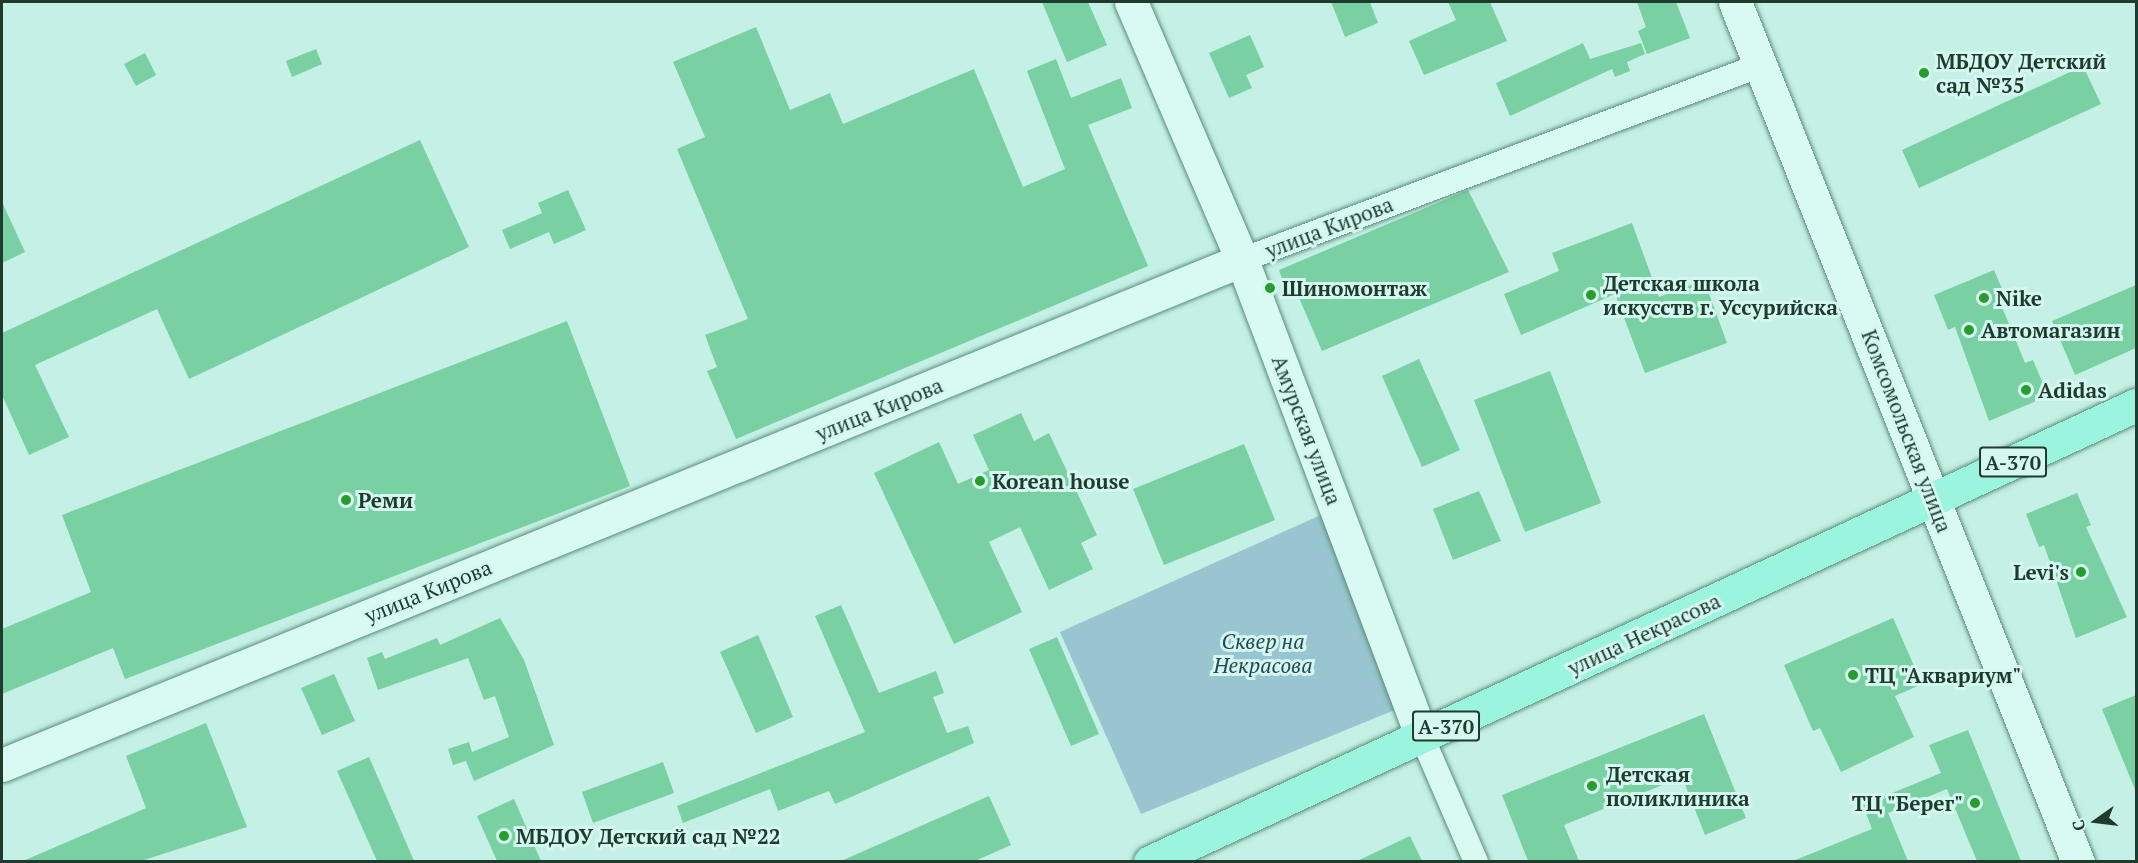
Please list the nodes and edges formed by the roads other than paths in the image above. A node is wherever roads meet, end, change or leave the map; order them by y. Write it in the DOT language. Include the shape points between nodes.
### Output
graph roads {
  1 [pos="1131,2"];
  2 [pos="1735,2"];
  3 [pos="1761,65"];
  4 [pos="1242,260"];
  5 [pos="2136,405"];
  6 [pos="1933,499"];
  7 [pos="1422,737"];
  8 [pos="2,765"];
  9 [pos="1150,861"];
  10 [pos="1476,861"];
  11 [pos="2078,861"];
  1 -- 4 [label="main road, Амурская улица"];
  2 -- 3 [label="main road, Комсомольская улица"];
  3 -- 4 [label="street, улица Кирова"];
  3 -- 6 [label="main road, Комсомольская улица"];
  4 -- 7 [label="main road, Амурская улица"];
  4 -- 8 [label="main road, улица Кирова"];
  5 -- 6 [label="main road, улица Некрасова / А-370"];
  6 -- 7 [label="main road, улица Некрасова / А-370"];
  6 -- 11 [label="main road, Комсомольская улица"];
  7 -- 9 [label="main road, улица Некрасова / А-370"];
  7 -- 10 [label="street, Амурская улица"];
}
